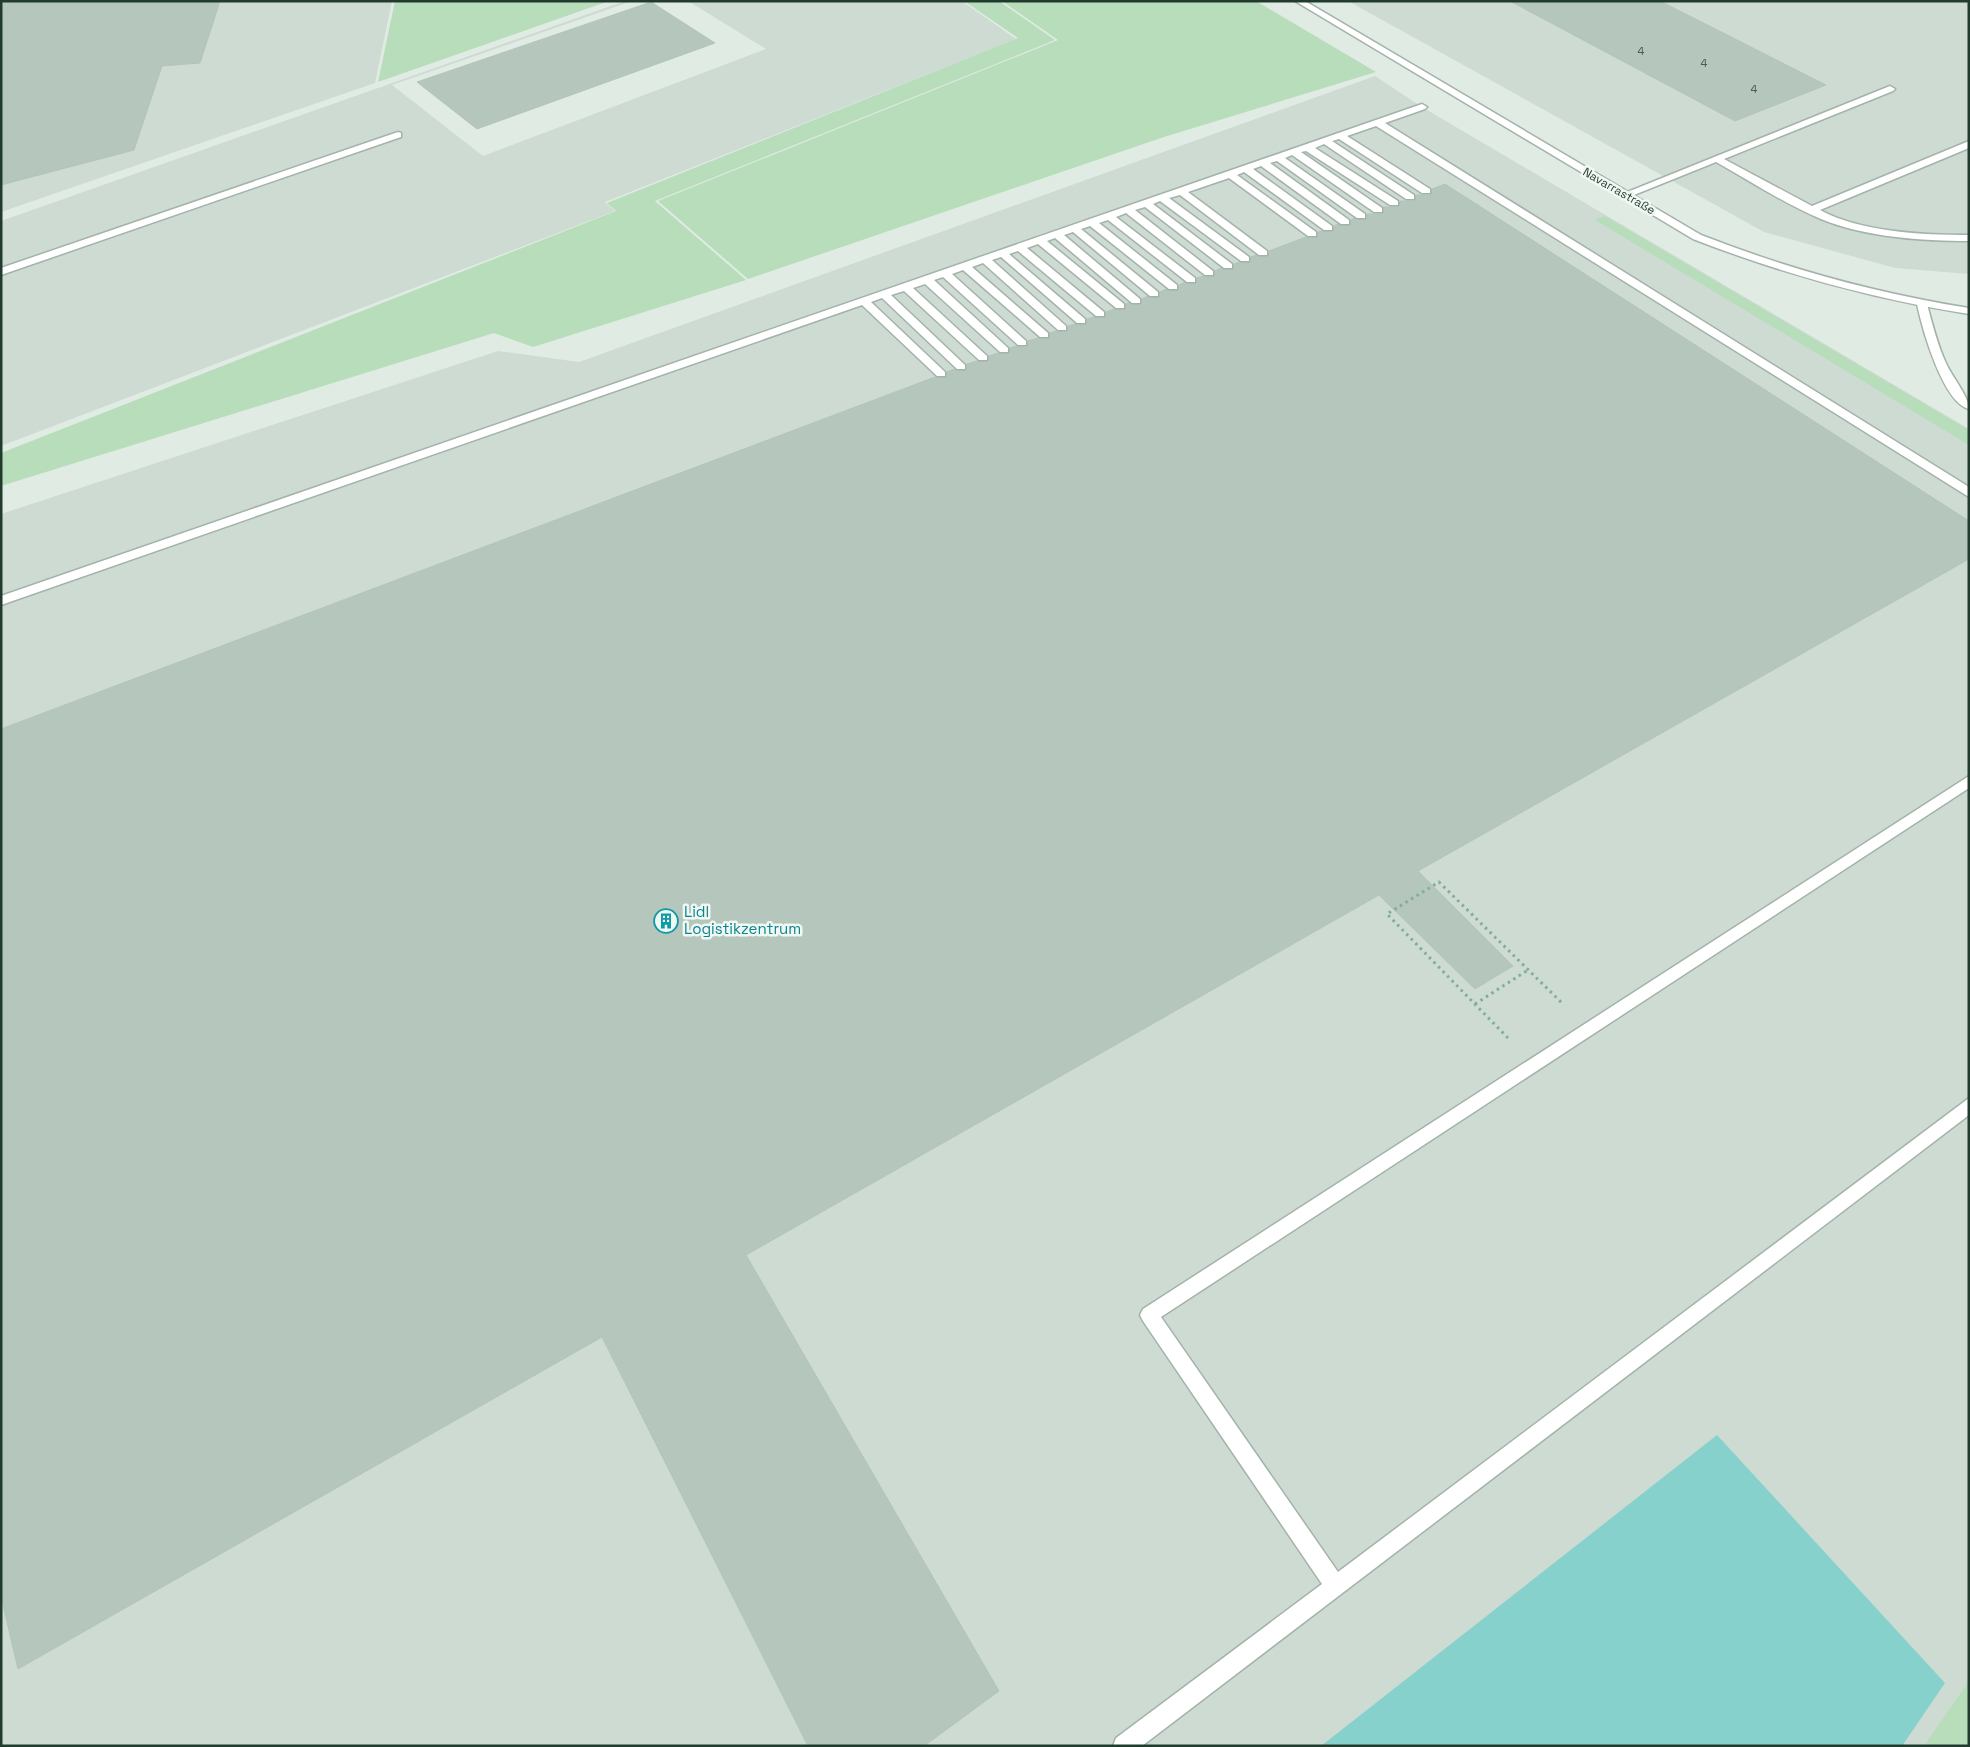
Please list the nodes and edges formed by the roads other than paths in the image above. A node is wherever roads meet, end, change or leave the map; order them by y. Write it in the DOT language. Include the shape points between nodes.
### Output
graph roads {
  1 [pos="1299,1"];
  2 [pos="1890,89"];
  3 [pos="1422,107"];
  4 [pos="1378,123"];
  5 [pos="398,135"];
  6 [pos="1340,136"];
  7 [pos="1325,141"];
  8 [pos="1969,144"];
  9 [pos="1307,147"];
  10 [pos="1294,152"];
  11 [pos="1278,157"];
  12 [pos="1716,158"];
  13 [pos="1262,163"];
  14 [pos="1246,168"];
  15 [pos="1230,174"];
  16 [pos="1181,191"];
  17 [pos="1426,191"];
  18 [pos="1625,195"];
  19 [pos="1410,197"];
  20 [pos="1162,198"];
  21 [pos="1146,203"];
  22 [pos="1394,203"];
  23 [pos="1128,210"];
  24 [pos="1378,210"];
  25 [pos="1811,210"];
  26 [pos="1109,216"];
  27 [pos="1361,216"];
  28 [pos="1091,222"];
  29 [pos="1345,222"];
  30 [pos="1074,228"];
  31 [pos="1328,228"];
  32 [pos="1057,234"];
  33 [pos="1312,234"];
  34 [pos="1969,238"];
  35 [pos="1039,240"];
  36 [pos="1020,247"];
  37 [pos="1002,253"];
  38 [pos="1263,253"];
  39 [pos="1245,259"];
  40 [pos="984,260"];
  41 [pos="965,266"];
  42 [pos="1228,266"];
  43 [pos="1,272"];
  44 [pos="945,273"];
  45 [pos="1209,273"];
  46 [pos="927,280"];
  47 [pos="1191,280"];
  48 [pos="906,287"];
  49 [pos="1173,287"];
  50 [pos="884,294"];
  51 [pos="1154,294"];
  52 [pos="864,301"];
  53 [pos="1136,301"];
  54 [pos="1922,304"];
  55 [pos="1120,306"];
  56 [pos="1969,311"];
  57 [pos="1100,314"];
  58 [pos="1081,321"];
  59 [pos="1062,328"];
  60 [pos="1044,335"];
  61 [pos="1022,343"];
  62 [pos="1004,350"];
  63 [pos="984,358"];
  64 [pos="961,367"];
  65 [pos="941,374"];
  66 [pos="1969,406"];
  67 [pos="1969,492"];
  68 [pos="1,601"];
  69 [pos="1969,781"];
  70 [pos="1969,1106"];
  71 [pos="1336,1587"];
  72 [pos="1124,1746"];
  1 -- 18 [label="street, Navarrastraße"];
  2 -- 12 [label="street"];
  3 -- 4 [label="street"];
  4 -- 6 [label="street"];
  4 -- 67 [label="street"];
  5 -- 43 [label="street"];
  6 -- 7 [label="street"];
  6 -- 17 [label="street"];
  7 -- 9 [label="street"];
  7 -- 19 [label="street"];
  8 -- 25 [label="street"];
  9 -- 10 [label="street"];
  9 -- 22 [label="street"];
  10 -- 11 [label="street"];
  10 -- 24 [label="street"];
  11 -- 13 [label="street"];
  11 -- 27 [label="street"];
  12 -- 18 [label="street"];
  12 -- 25 [label="street"];
  13 -- 14 [label="street"];
  13 -- 29 [label="street"];
  14 -- 15 [label="street"];
  14 -- 31 [label="street"];
  15 -- 16 [label="street"];
  15 -- 33 [label="street"];
  16 -- 20 [label="street"];
  16 -- 38 [label="street"];
  18 -- 54 [label="street, Navarrastraße" via="1697,237 1755,261"];
  20 -- 21 [label="street"];
  20 -- 39 [label="street"];
  21 -- 23 [label="street"];
  21 -- 42 [label="street"];
  23 -- 26 [label="street"];
  23 -- 45 [label="street"];
  25 -- 34 [label="street" via="1825,217 1877,230 1931,238"];
  26 -- 28 [label="street"];
  26 -- 47 [label="street"];
  28 -- 30 [label="street"];
  28 -- 49 [label="street"];
  30 -- 32 [label="street"];
  30 -- 51 [label="street"];
  32 -- 35 [label="street"];
  32 -- 53 [label="street"];
  35 -- 36 [label="street"];
  35 -- 55 [label="street"];
  36 -- 37 [label="street"];
  36 -- 57 [label="street"];
  37 -- 40 [label="street"];
  37 -- 58 [label="street"];
  40 -- 41 [label="street"];
  40 -- 59 [label="street"];
  41 -- 44 [label="street"];
  41 -- 60 [label="street"];
  44 -- 46 [label="street"];
  44 -- 61 [label="street"];
  46 -- 48 [label="street"];
  46 -- 62 [label="street"];
  48 -- 50 [label="street"];
  48 -- 63 [label="street"];
  50 -- 52 [label="street"];
  50 -- 64 [label="street"];
  52 -- 65 [label="street"];
  52 -- 68 [label="street"];
  54 -- 56 [label="street, Navarrastraße"];
  54 -- 66 [label="street" via="1930,340 1959,399"];
  69 -- 71 [label="street" via="1149,1315"];
  70 -- 71 [label="street"];
  71 -- 72 [label="street"];
}
